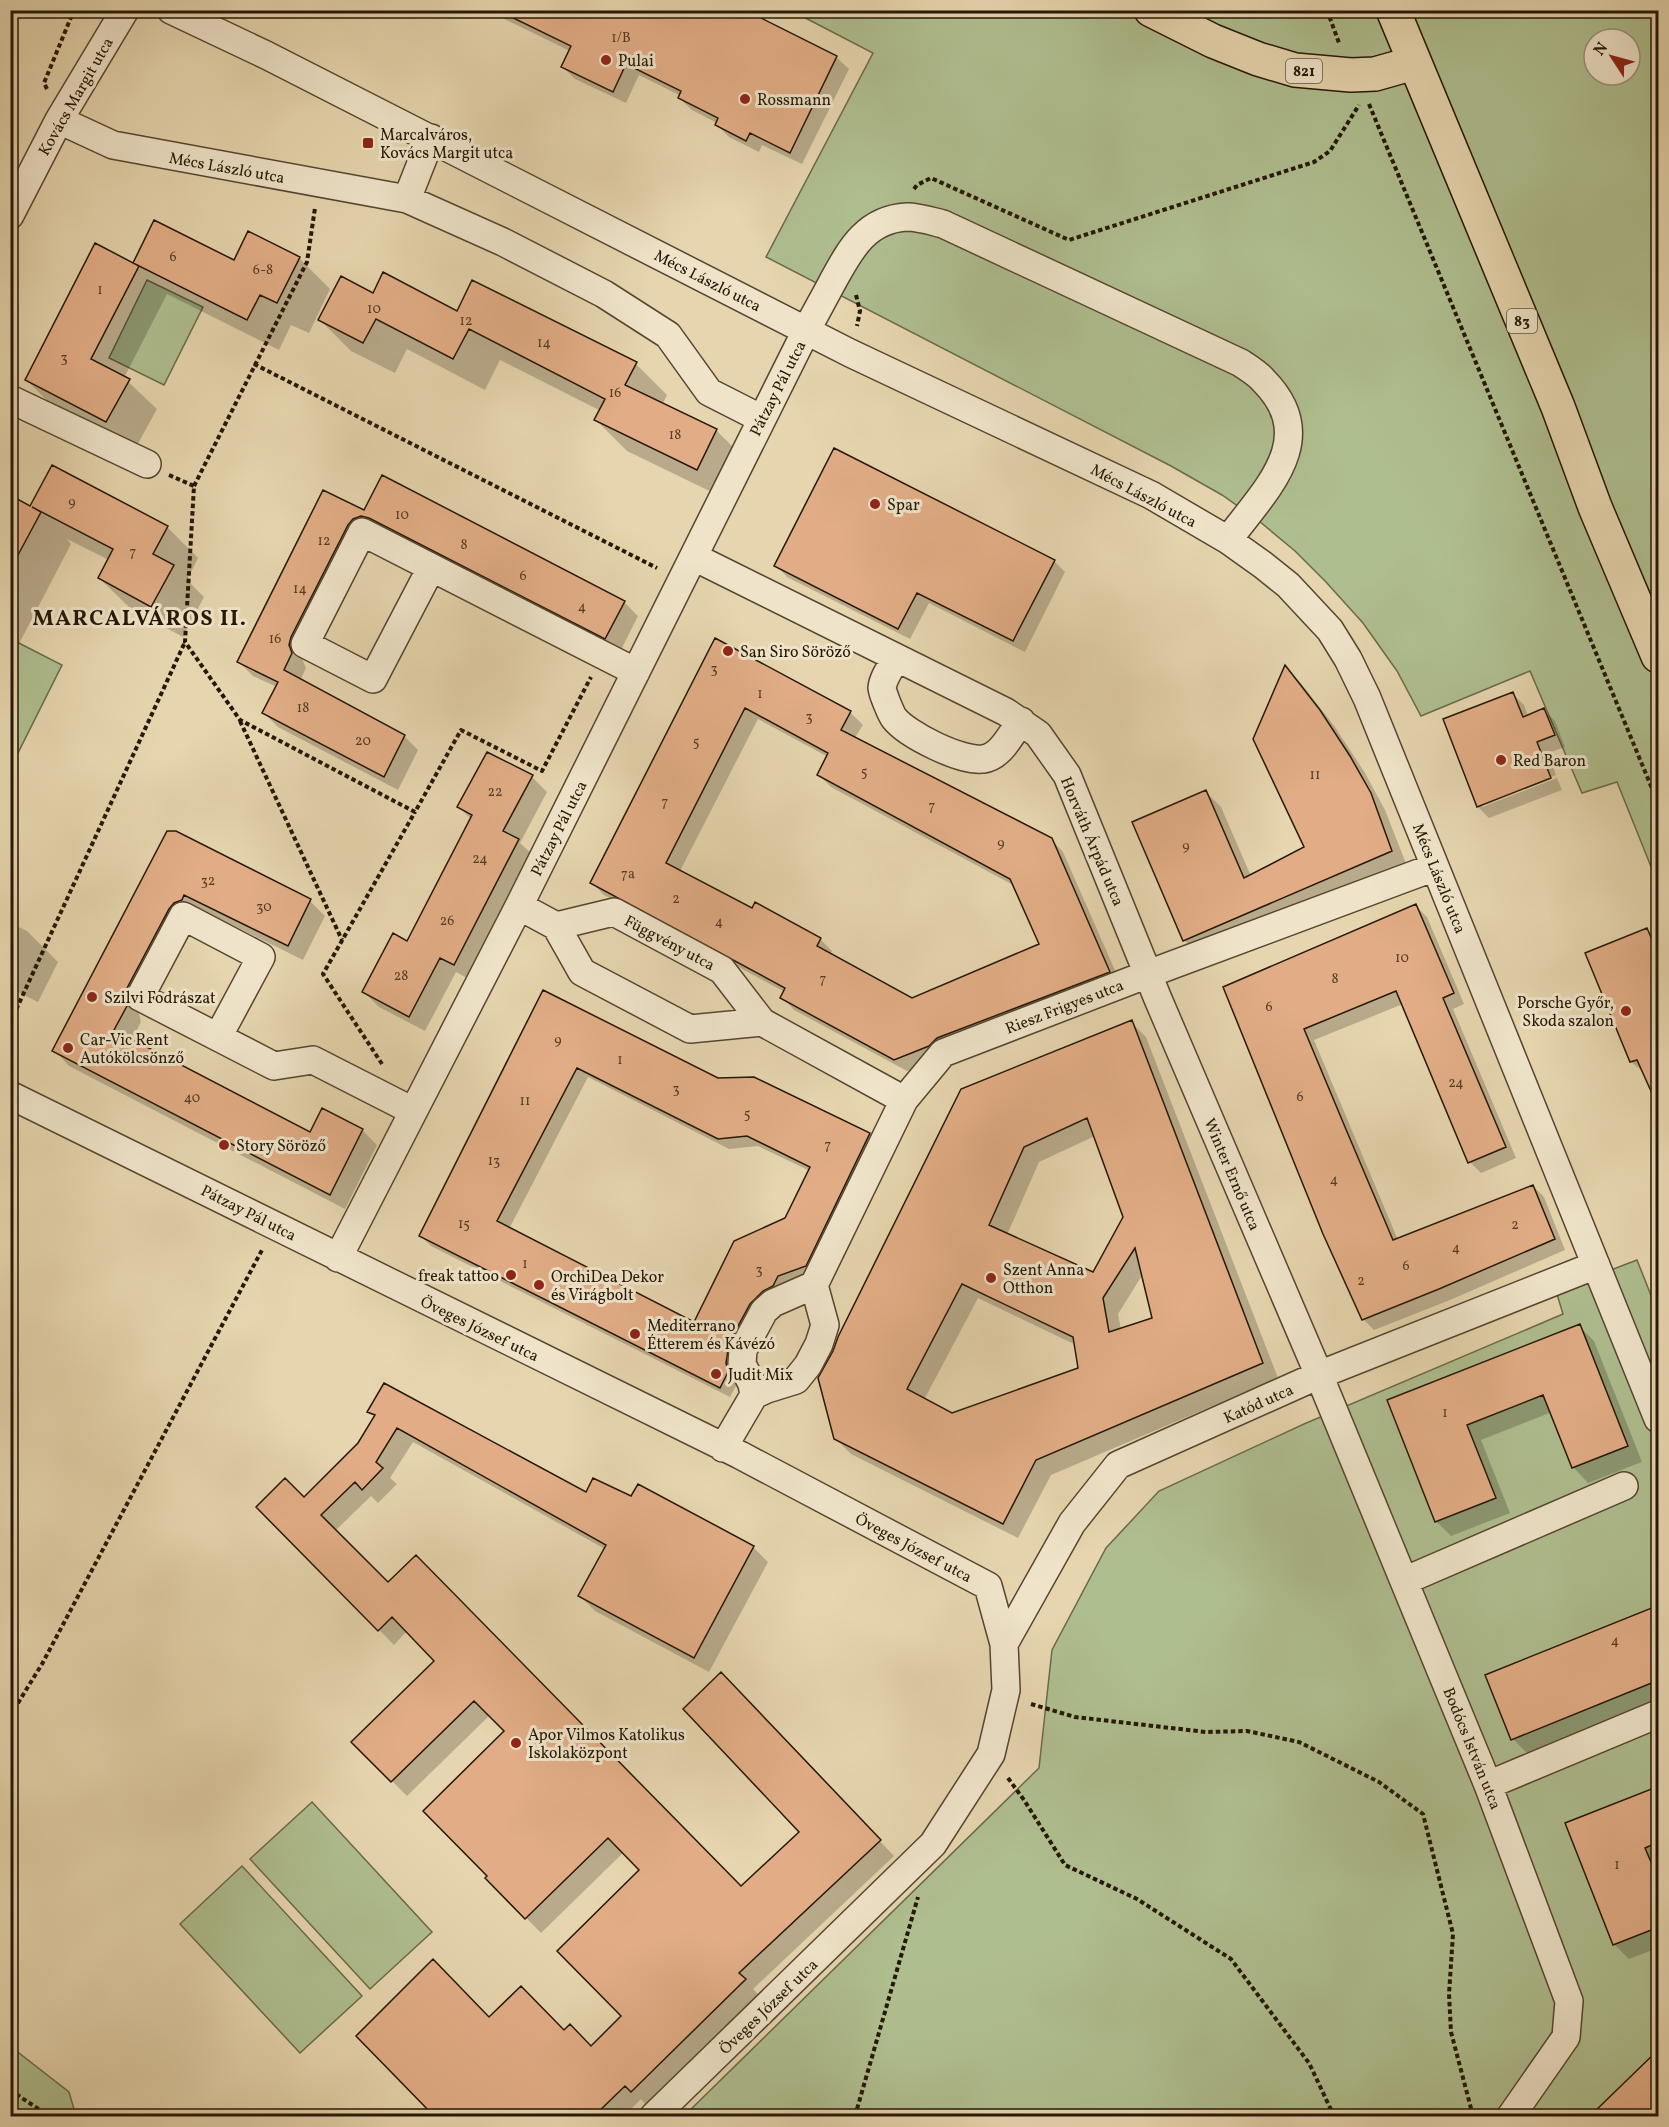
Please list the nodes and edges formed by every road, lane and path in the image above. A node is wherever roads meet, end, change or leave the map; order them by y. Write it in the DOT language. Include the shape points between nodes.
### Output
graph roads {
  1 [pos="74,10"];
  2 [pos="125,10"];
  3 [pos="171,10"];
  4 [pos="1151,10"];
  5 [pos="1393,10"];
  6 [pos="1414,63"];
  7 [pos="1358,85"];
  8 [pos="59,120"];
  9 [pos="431,138"];
  10 [pos="318,183"];
  11 [pos="407,199"];
  12 [pos="10,215"];
  13 [pos="884,223"];
  14 [pos="856,293"];
  15 [pos="806,331"];
  16 [pos="850,352"];
  17 [pos="254,364"];
  18 [pos="10,399"];
  19 [pos="762,419"];
  20 [pos="147,464"];
  21 [pos="194,486"];
  22 [pos="1228,540"];
  23 [pos="431,568"];
  24 [pos="688,569"];
  25 [pos="185,642"];
  26 [pos="1659,656"];
  27 [pos="896,659"];
  28 [pos="636,672"];
  29 [pos="240,720"];
  30 [pos="1021,721"];
  31 [pos="1659,803"];
  32 [pos="415,812"];
  33 [pos="1435,867"];
  34 [pos="519,906"];
  35 [pos="556,926"];
  36 [pos="342,941"];
  37 [pos="1148,974"];
  38 [pos="762,1022"];
  39 [pos="10,1023"];
  40 [pos="218,1037"];
  41 [pos="387,1072"];
  42 [pos="10,1095"];
  43 [pos="904,1100"];
  44 [pos="413,1111"];
  45 [pos="276,1225"];
  46 [pos="338,1258"];
  47 [pos="1596,1265"];
  48 [pos="814,1285"];
  49 [pos="1319,1375"];
  50 [pos="754,1395"];
  51 [pos="1659,1419"];
  52 [pos="723,1448"];
  53 [pos="1623,1486"];
  54 [pos="1404,1581"];
  55 [pos="1004,1644"];
  56 [pos="1006,1690"];
  57 [pos="1659,1714"];
  58 [pos="10,1716"];
  59 [pos="991,1754"];
  60 [pos="1488,1785"];
  61 [pos="920,1890"];
  62 [pos="10,2090"];
  63 [pos="49,2116"];
  64 [pos="654,2116"];
  65 [pos="855,2116"];
  66 [pos="1334,2116"];
  67 [pos="1473,2116"];
  68 [pos="1511,2116"];
  1 -- 8 [label="path" via="44,83"];
  2 -- 8 [label="street, Kovács Margit utca"];
  3 -- 9 [label="street, Mécs László utca"];
  4 -- 7 [label="main road, 821" via="1258,59"];
  5 -- 6 [label="main road, 83"];
  6 -- 7 [label="main road, 821" via="1375,74"];
  6 -- 26 [label="main road, 83"];
  7 -- 13 [label="path" via="1330,151 1314,162 1069,240 931,178 917,185"];
  7 -- 31 [label="path"];
  8 -- 10 [label="street, Mécs László utca" via="113,145"];
  8 -- 12 [label="street, Kovács Margit utca"];
  9 -- 11 [label="street"];
  9 -- 15 [label="street, Mécs László utca"];
  10 -- 11 [label="street, Mécs László utca"];
  10 -- 17 [label="path" via="307,262"];
  11 -- 19 [label="street, Mécs László utca" via="604,294 668,336 709,392"];
  13 -- 15 [label="street, Pátzay Pál utca" via="851,247"];
  13 -- 22 [label="street" via="905,217 944,224 1241,363 1263,379 1286,416 1289,444 1279,471"];
  14 -- 16 [label="path" via="860,311"];
  15 -- 16 [label="street, Mécs László utca"];
  15 -- 19 [label="street, Pátzay Pál utca"];
  16 -- 22 [label="street, Mécs László utca" via="1151,495"];
  17 -- 21 [label="path"];
  17 -- 24 [label="path"];
  18 -- 20 [label="street"];
  19 -- 24 [label="street, Pátzay Pál utca"];
  22 -- 33 [label="street, Mécs László utca" via="1288,585 1330,630 1367,698"];
  23 -- 23 [label="street" via="362,532 304,644 373,679"];
  23 -- 28 [label="street"];
  24 -- 27 [label="street, Horváth Árpád utca"];
  24 -- 28 [label="street, Pátzay Pál utca"];
  25 -- 39 [label="path"];
  27 -- 30 [label="street, Horváth Árpád utca"];
  27 -- 30 [label="street" via="882,688 893,717 914,735 963,757 984,759 998,753"];
  28 -- 34 [label="street, Pátzay Pál utca"];
  29 -- 36 [label="path"];
  30 -- 37 [label="street, Horváth Árpád utca" via="1038,734 1067,775"];
  32 -- 36 [label="path"];
  33 -- 37 [label="street, Riesz Frigyes utca"];
  33 -- 47 [label="street, Mécs László utca"];
  34 -- 35 [label="street"];
  34 -- 44 [label="street, Pátzay Pál utca"];
  35 -- 38 [label="street" via="582,972 690,1029"];
  35 -- 38 [label="street, Függvény utca" via="614,912 722,970"];
  36 -- 41 [label="path" via="323,974"];
  37 -- 43 [label="street, Riesz Frigyes utca" via="943,1053"];
  37 -- 49 [label="street, Winter Ernő utca"];
  38 -- 43 [label="street, Függvény utca"];
  40 -- 40 [label="street" via="140,997 183,916 261,957"];
  40 -- 44 [label="street" via="274,1066 313,1060"];
  42 -- 45 [label="street, Pátzay Pál utca"];
  43 -- 48 [label="street, Riesz Frigyes utca"];
  44 -- 46 [label="street, Pátzay Pál utca"];
  45 -- 46 [label="street, Pátzay Pál utca"];
  45 -- 58 [label="path" via="42,1664"];
  46 -- 52 [label="street, Öveges József utca"];
  47 -- 49 [label="street, Katód utca"];
  47 -- 51 [label="street, Mécs László utca"];
  48 -- 50 [label="street" via="764,1311 743,1350 742,1364"];
  48 -- 50 [label="street" via="825,1325 808,1365 796,1380"];
  49 -- 54 [label="street, Bodócs István utca"];
  49 -- 55 [label="street, Katód utca" via="1118,1466 1072,1523"];
  50 -- 52 [label="street"];
  52 -- 55 [label="street, Öveges József utca" via="988,1586"];
  53 -- 54 [label="street"];
  54 -- 60 [label="street, Bodócs István utca"];
  55 -- 56 [label="street, Öveges József utca"];
  56 -- 59 [label="street, Öveges József utca"];
  56 -- 67 [label="path" via="1036,1706 1075,1717 1206,1732 1247,1731 1299,1742 1379,1782 1423,1814 1453,1934 1450,2032"];
  57 -- 60 [label="street"];
  59 -- 64 [label="street, Öveges József utca" via="933,1844"];
  59 -- 66 [label="path" via="1065,1866 1137,1899 1231,1959 1309,2063"];
  60 -- 68 [label="street, Bodócs István utca" via="1569,2001 1566,2037"];
  61 -- 65 [label="path"];
  62 -- 63 [label="path"];
}
